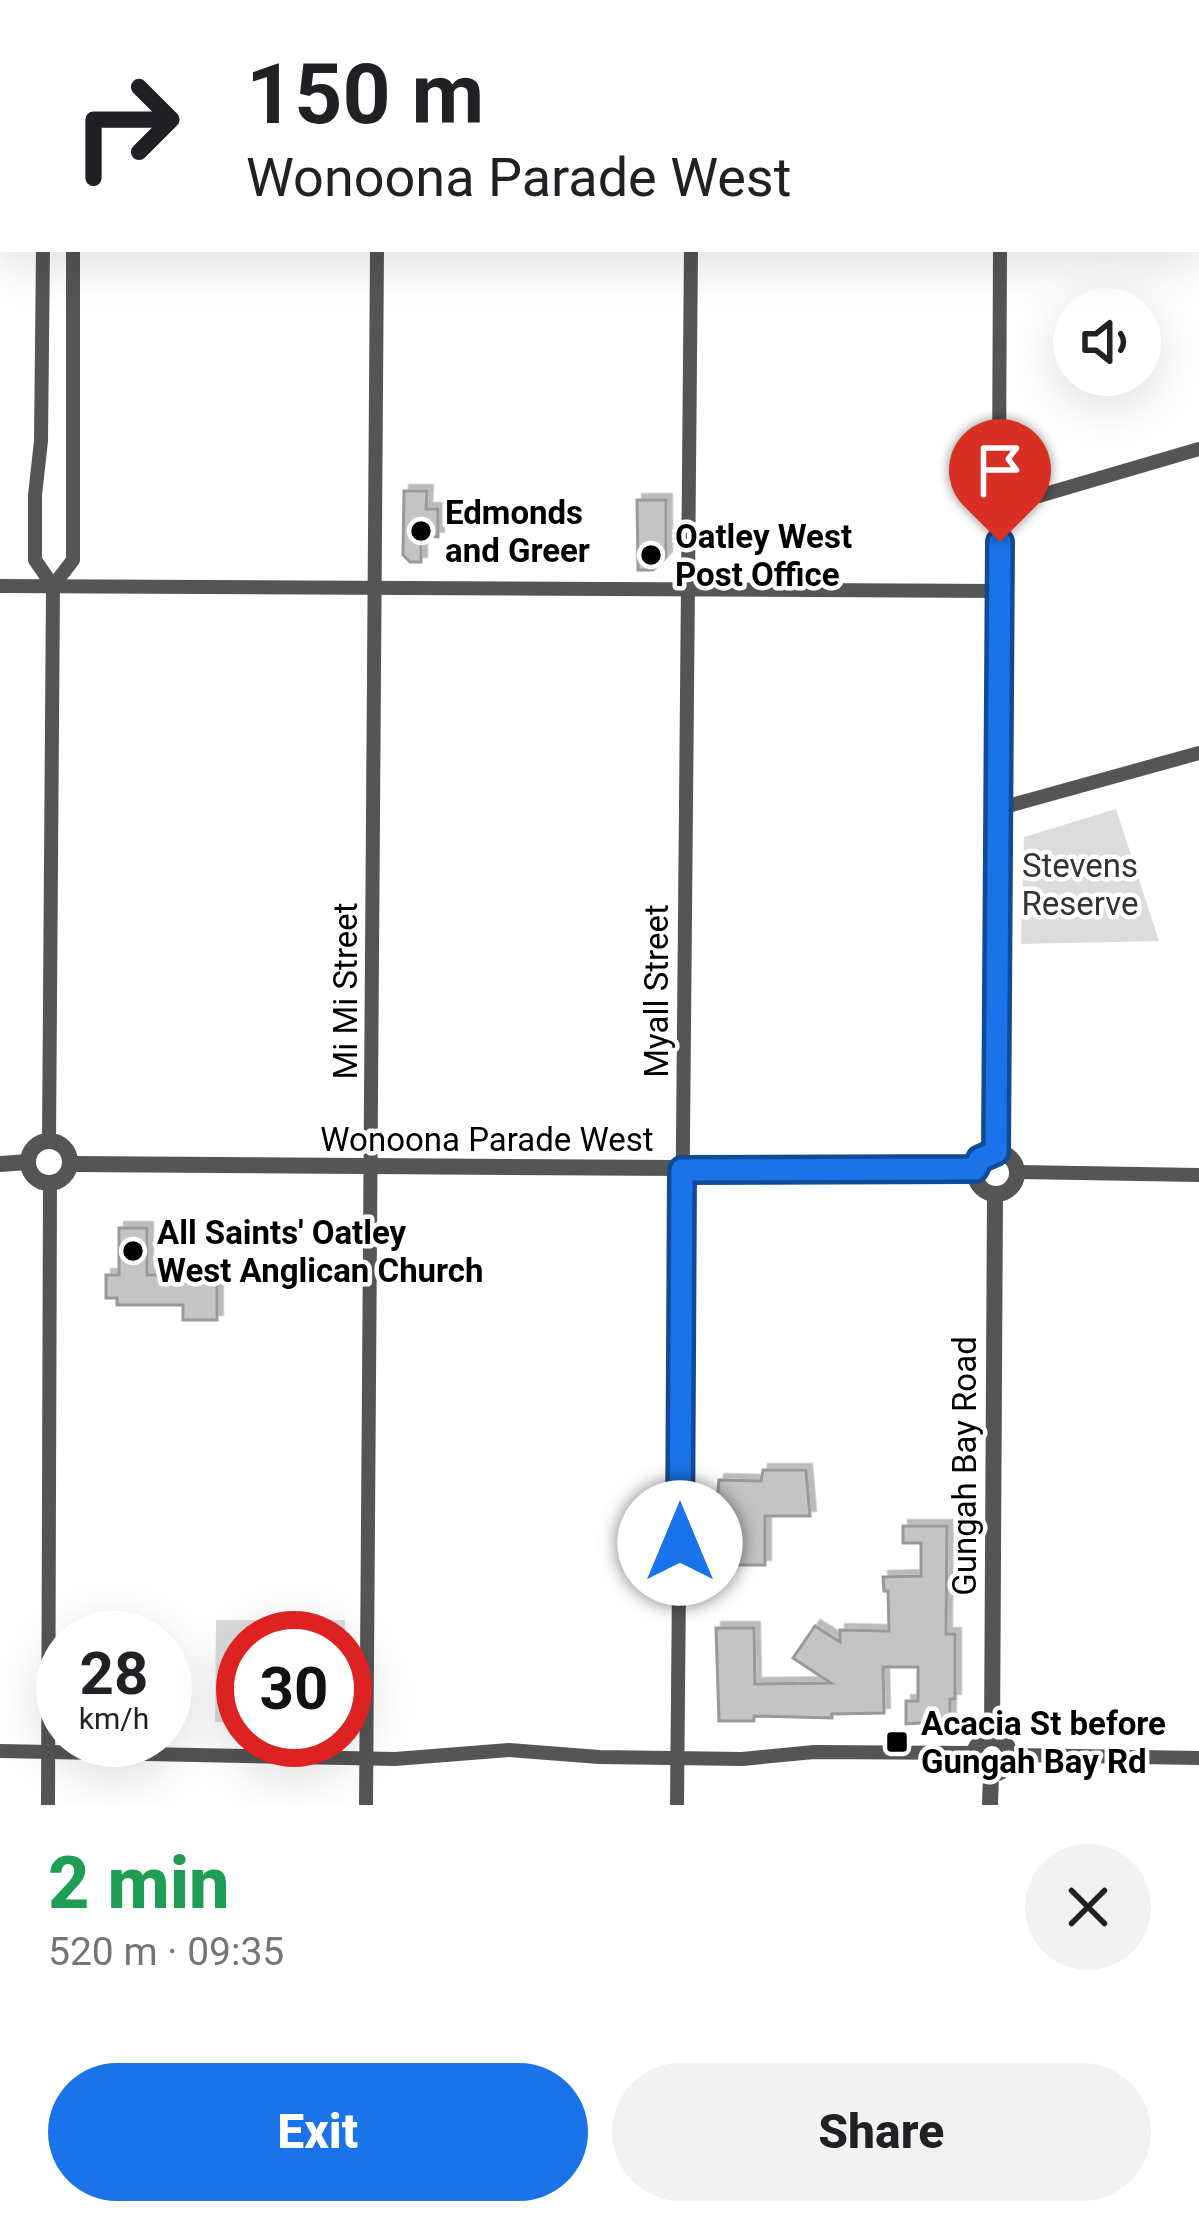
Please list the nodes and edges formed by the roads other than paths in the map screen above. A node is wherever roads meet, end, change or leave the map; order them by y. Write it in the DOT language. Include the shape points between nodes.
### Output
graph roads {
  1 [pos="43,252"];
  2 [pos="73,252"];
  3 [pos="377,252"];
  4 [pos="691,252"];
  5 [pos="1000,252"];
  6 [pos="43,273"];
  7 [pos="73,273"];
  8 [pos="41,441"];
  9 [pos="73,442"];
  10 [pos="1199,449"];
  11 [pos="1001,507"];
  12 [pos="0,586"];
  13 [pos="53,586"];
  14 [pos="373,587"];
  15 [pos="688,588"];
  16 [pos="1000,591"];
  17 [pos="1199,753"];
  18 [pos="998,808"];
  19 [pos="50,1140"];
  20 [pos="996,1152"];
  21 [pos="28,1162"];
  22 [pos="0,1164"];
  23 [pos="70,1164"];
  24 [pos="371,1168"];
  25 [pos="975,1169"];
  26 [pos="682,1170"];
  27 [pos="1018,1172"];
  28 [pos="1199,1175"];
  29 [pos="50,1183"];
  30 [pos="995,1195"];
  31 [pos="49,1611"];
  32 [pos="368,1611"];
  33 [pos="992,1738"];
  34 [pos="0,1751"];
  35 [pos="36,1751"];
  36 [pos="974,1753"];
  37 [pos="1010,1755"];
  38 [pos="677,1758"];
  39 [pos="372,1759"];
  40 [pos="1199,1759"];
  41 [pos="49,1767"];
  42 [pos="367,1767"];
  43 [pos="991,1774"];
  44 [pos="48,1805"];
  45 [pos="366,1805"];
  46 [pos="677,1805"];
  47 [pos="990,1805"];
  1 -- 6 [label="street"];
  2 -- 7 [label="street"];
  3 -- 14 [label="street, Mi Mi Street"];
  4 -- 15 [label="street, Myall Street"];
  5 -- 11 [label="street"];
  6 -- 7 [label="street"];
  6 -- 8 [label="street"];
  7 -- 9 [label="street"];
  8 -- 9 [label="street"];
  8 -- 13 [label="street" via="35,560"];
  9 -- 13 [label="street" via="73,560"];
  10 -- 11 [label="street"];
  11 -- 16 [label="street"];
  12 -- 13 [label="street"];
  13 -- 14 [label="street"];
  13 -- 19 [label="street"];
  14 -- 15 [label="street"];
  14 -- 24 [label="street, Mi Mi Street"];
  15 -- 16 [label="street"];
  15 -- 26 [label="street, Myall Street"];
  16 -- 18 [label="street"];
  17 -- 18 [label="street"];
  18 -- 20 [label="street"];
  19 -- 21 [label="street" via="37,1144"];
  19 -- 23 [label="street" via="68,1150"];
  20 -- 25 [label="street"];
  20 -- 27 [label="street"];
  21 -- 22 [label="street"];
  21 -- 29 [label="street" via="37,1180"];
  23 -- 24 [label="street, Wonoona Parade West"];
  23 -- 29 [label="street"];
  24 -- 26 [label="street, Wonoona Parade West"];
  24 -- 32 [label="street, Mi Mi Street"];
  25 -- 26 [label="street, Wonoona Parade West"];
  25 -- 30 [label="street" via="979,1187"];
  26 -- 38 [label="street, Myall Street"];
  27 -- 28 [label="street"];
  27 -- 30 [label="street" via="1014,1186"];
  29 -- 31 [label="street"];
  30 -- 33 [label="street, Gungah Bay Road"];
  33 -- 36 [label="street"];
  33 -- 37 [label="street"];
  34 -- 35 [label="street"];
  36 -- 38 [label="street"];
  36 -- 43 [label="street" via="979,1769"];
  37 -- 40 [label="street"];
  37 -- 43 [label="street"];
  38 -- 39 [label="street" via="509,1750"];
  38 -- 46 [label="street, Myall Street"];
  41 -- 44 [label="street"];
  42 -- 45 [label="street, Mi Mi Street"];
  43 -- 47 [label="street"];
}
